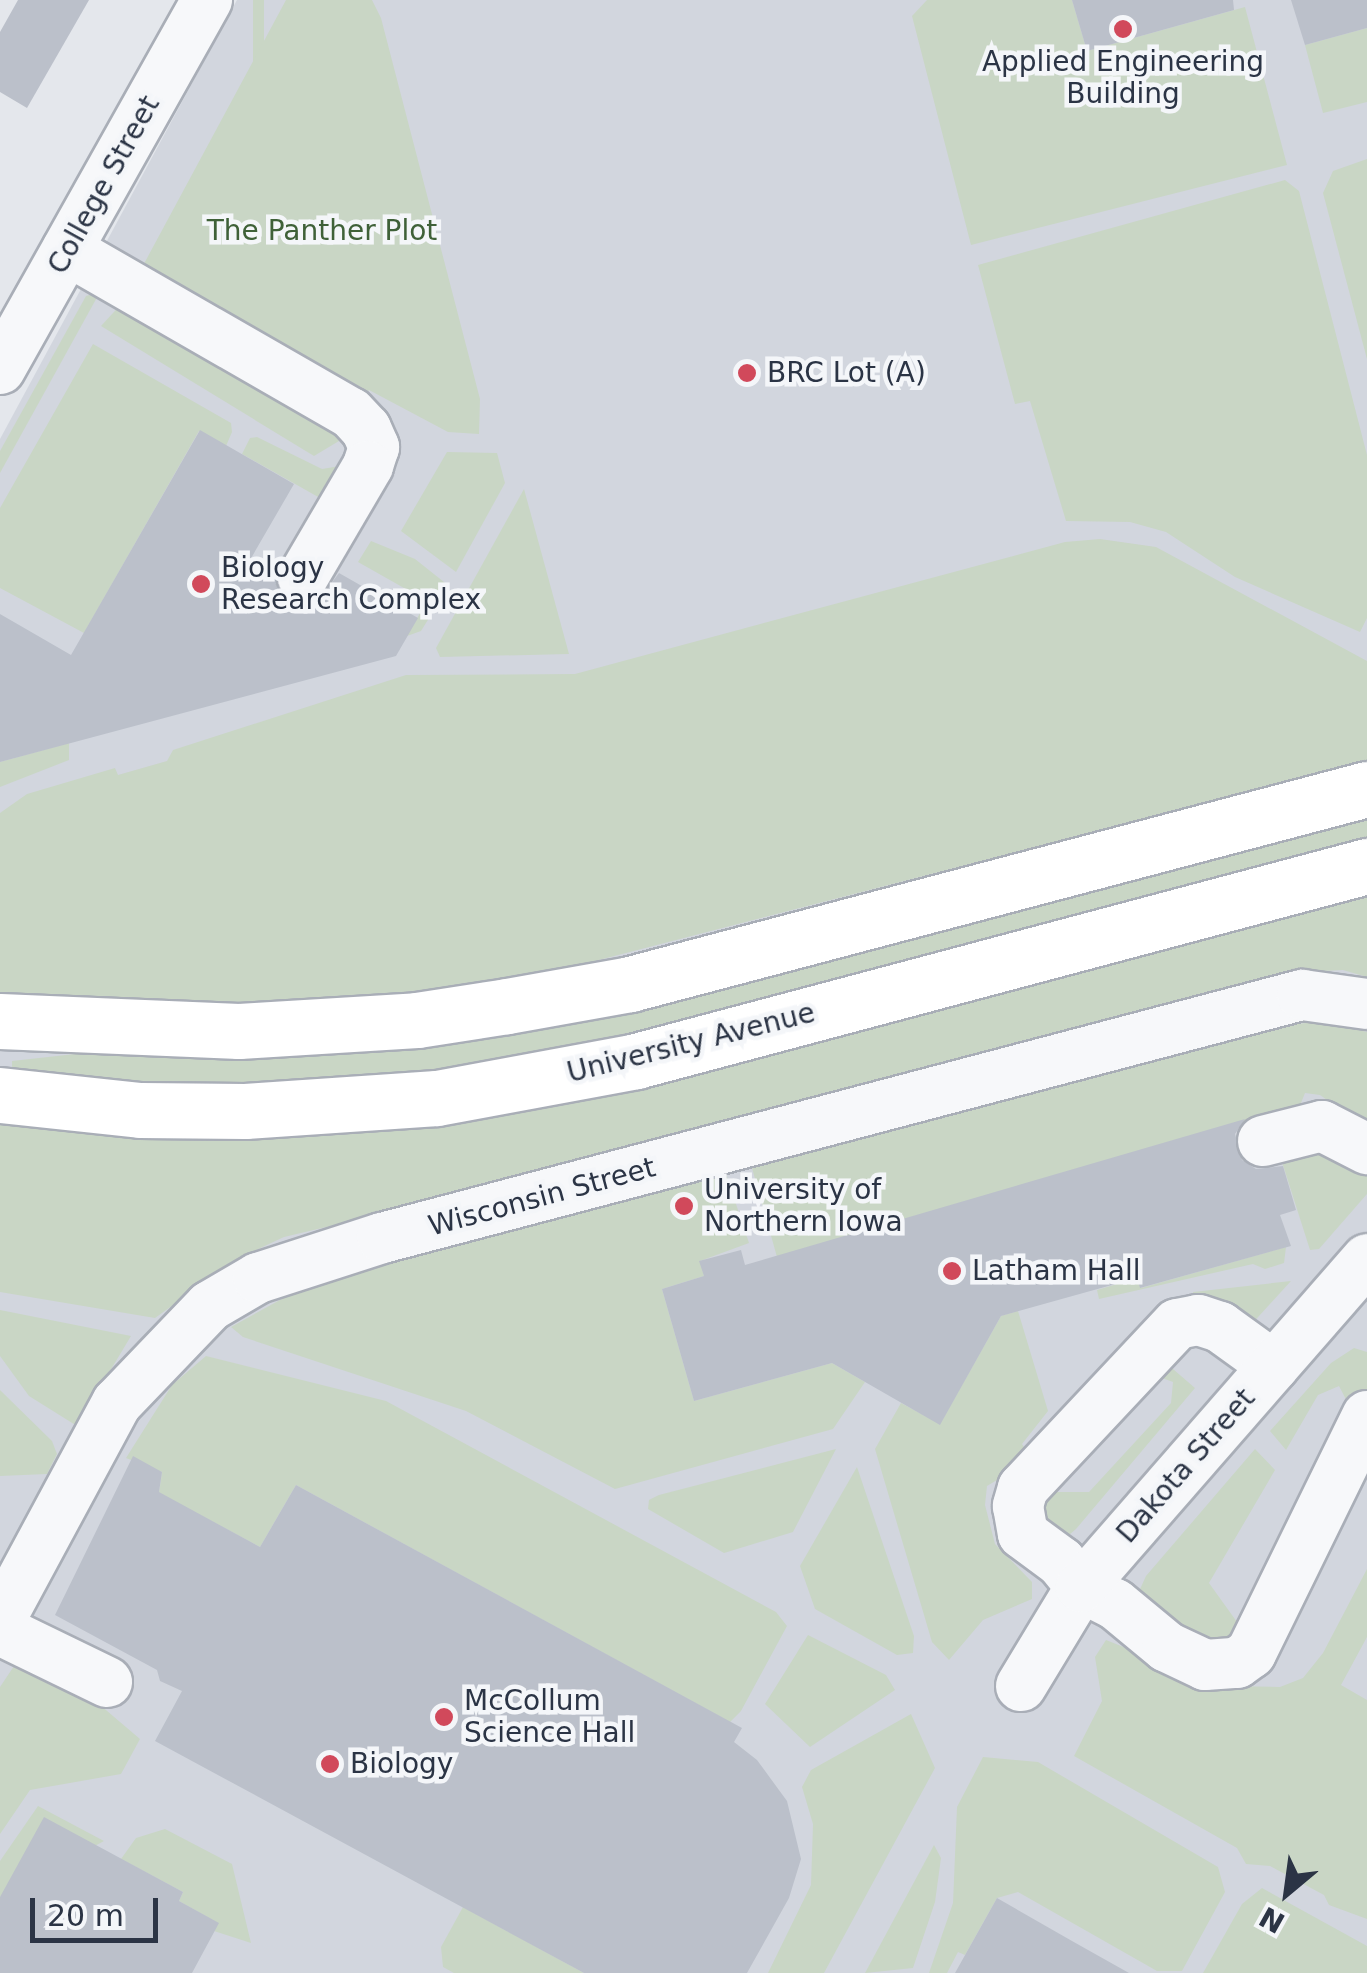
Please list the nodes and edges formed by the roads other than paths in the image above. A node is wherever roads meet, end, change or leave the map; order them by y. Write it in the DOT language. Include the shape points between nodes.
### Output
graph roads {
  1 [pos="207,0"];
  2 [pos="67,250"];
  3 [pos="0,370"];
  4 [pos="303,577"];
  5 [pos="1367,789"];
  6 [pos="1367,866"];
  7 [pos="1367,1004"];
  8 [pos="0,1021"];
  9 [pos="0,1095"];
  10 [pos="1263,1142"];
  11 [pos="1367,1149"];
  12 [pos="1358,1286"];
  13 [pos="1274,1366"];
  14 [pos="1367,1416"];
  15 [pos="1081,1588"];
  16 [pos="0,1620"];
  17 [pos="0,1630"];
  18 [pos="107,1682"];
  19 [pos="1021,1686"];
  1 -- 2 [label="street, College Street"];
  2 -- 3 [label="street, College Street"];
  2 -- 4 [label="street" via="351,413 366,429 374,447 368,466"];
  5 -- 8 [label="main road" via="630,984 507,1006 239,1031"];
  6 -- 9 [label="main road, University Avenue" via="636,1061 436,1098 245,1111 140,1110"];
  7 -- 16 [label="street, Wisconsin Street" via="1302,996 382,1238 258,1278 210,1306 117,1402"];
  10 -- 11 [label="street" via="1322,1126"];
  12 -- 13 [label="street, Dakota Street"];
  13 -- 15 [label="street, Dakota Street"];
  13 -- 15 [label="street" via="1220,1327 1198,1320 1177,1324 1023,1488 1023,1534 1061,1562"];
  14 -- 15 [label="street" via="1244,1660 1215,1667 1192,1660 1115,1604"];
  15 -- 19 [label="street, Dakota Street"];
  17 -- 18 [label="street"];
}
